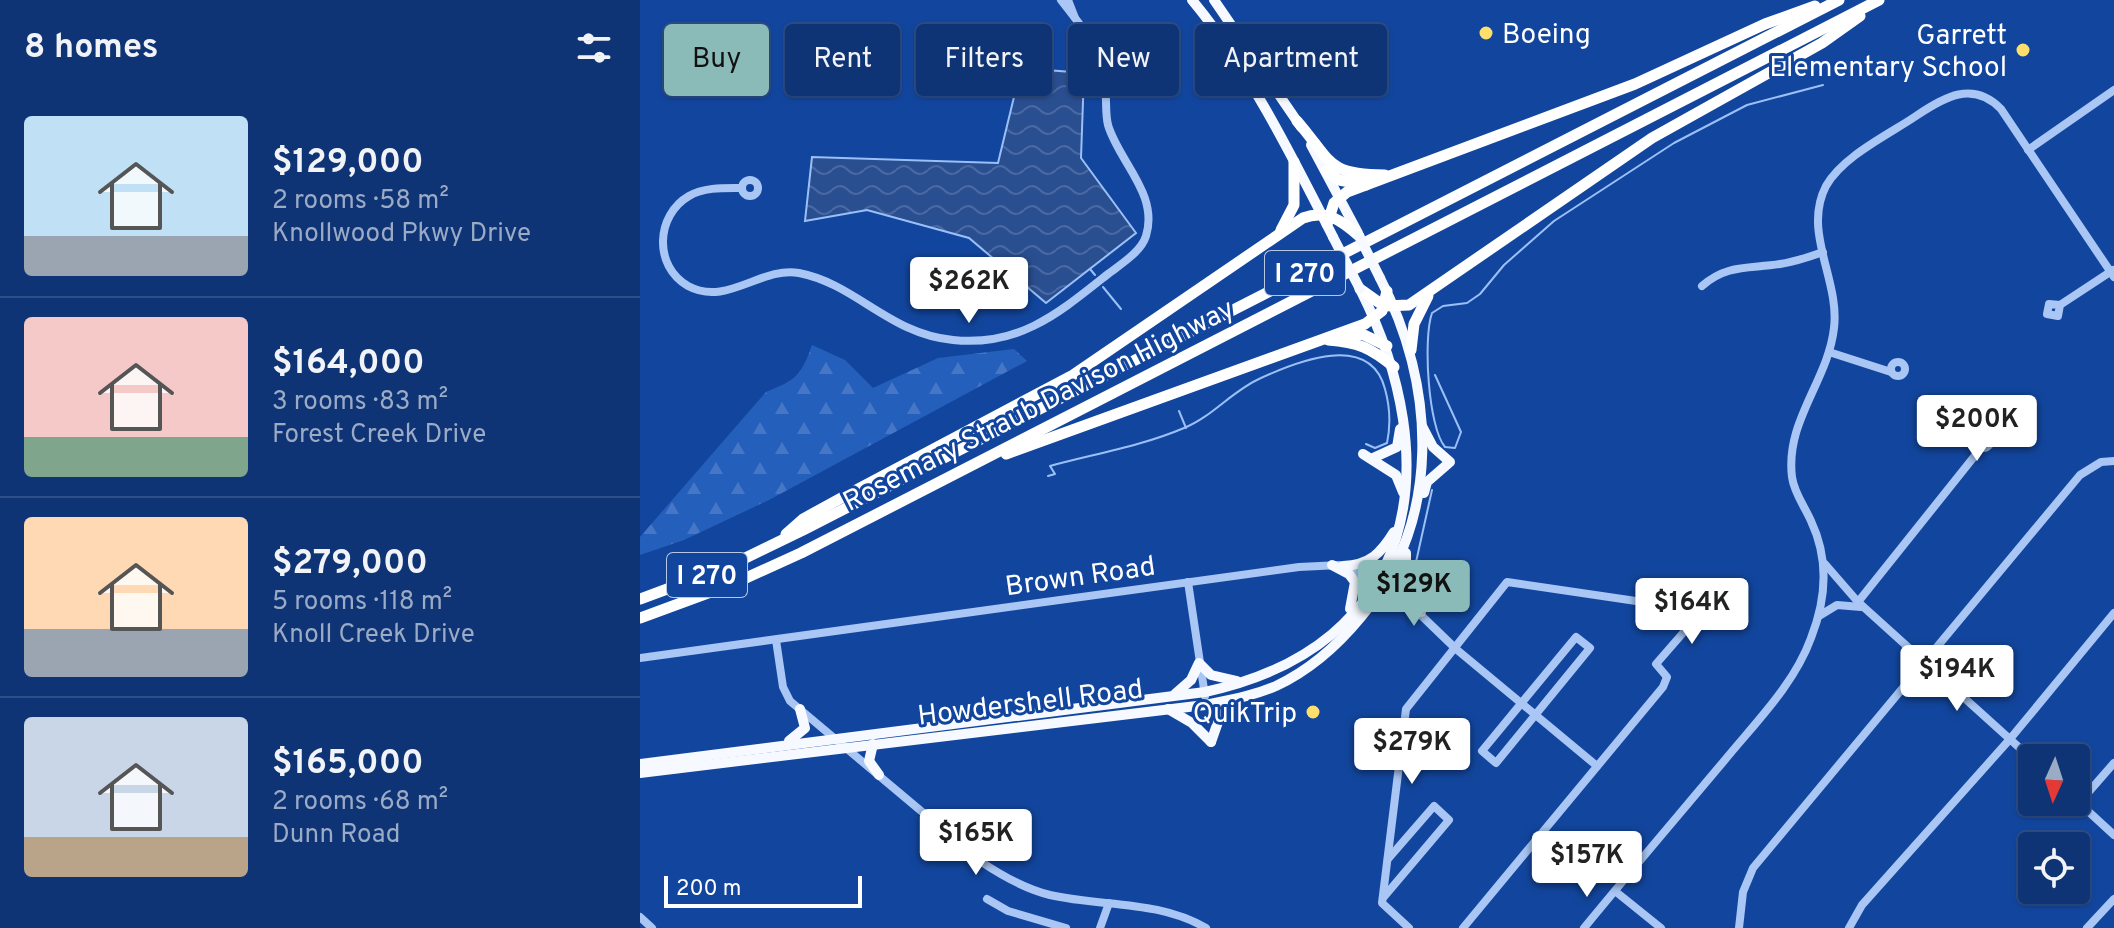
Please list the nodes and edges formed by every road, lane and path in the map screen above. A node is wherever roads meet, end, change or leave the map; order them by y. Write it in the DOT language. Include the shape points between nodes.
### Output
graph roads {
  1 [pos="1061,0"];
  2 [pos="1068,0"];
  3 [pos="1192,0"];
  4 [pos="1214,0"];
  5 [pos="1830,0"];
  6 [pos="1839,0"];
  7 [pos="1881,0"];
  8 [pos="1075,18"];
  9 [pos="2114,90"];
  10 [pos="1297,121"];
  11 [pos="2028,150"];
  12 [pos="1294,162"];
  13 [pos="1326,171"];
  14 [pos="1394,175"];
  15 [pos="1366,185"];
  16 [pos="742,188"];
  17 [pos="1339,198"];
  18 [pos="1326,218"];
  19 [pos="1354,230"];
  20 [pos="1281,231"];
  21 [pos="1823,252"];
  22 [pos="2113,273"];
  23 [pos="1702,286"];
  24 [pos="1360,289"];
  25 [pos="1387,291"];
  26 [pos="1430,292"];
  27 [pos="2060,305"];
  28 [pos="1390,307"];
  29 [pos="1374,319"];
  30 [pos="1340,333"];
  31 [pos="1319,340"];
  32 [pos="1387,346"];
  33 [pos="1411,350"];
  34 [pos="1829,352"];
  35 [pos="1394,367"];
  36 [pos="1891,372"];
  37 [pos="1399,391"];
  38 [pos="1420,420"];
  39 [pos="1981,448"];
  40 [pos="2114,461"];
  41 [pos="975,463"];
  42 [pos="1405,502"];
  43 [pos="1418,505"];
  44 [pos="1401,525"];
  45 [pos="1407,544"];
  46 [pos="772,546"];
  47 [pos="1824,563"];
  48 [pos="1338,565"];
  49 [pos="1188,582"];
  50 [pos="1381,584"];
  51 [pos="640,599"];
  52 [pos="1861,605"];
  53 [pos="1421,612"];
  54 [pos="2114,613"];
  55 [pos="1818,617"];
  56 [pos="640,618"];
  57 [pos="1346,618"];
  58 [pos="776,640"];
  59 [pos="1456,649"];
  60 [pos="640,658"];
  61 [pos="1199,663"];
  62 [pos="1925,663"];
  63 [pos="1252,680"];
  64 [pos="1205,692"];
  65 [pos="1169,696"];
  66 [pos="1237,698"];
  67 [pos="1519,703"];
  68 [pos="1205,705"];
  69 [pos="1166,708"];
  70 [pos="800,709"];
  71 [pos="1536,716"];
  72 [pos="834,738"];
  73 [pos="2010,739"];
  74 [pos="873,744"];
  75 [pos="779,745"];
  76 [pos="2018,746"];
  77 [pos="845,747"];
  78 [pos="2114,763"];
  79 [pos="640,764"];
  80 [pos="1597,766"];
  81 [pos="640,773"];
  82 [pos="879,775"];
  83 [pos="2090,789"];
  84 [pos="2090,813"];
  85 [pos="2114,835"];
  86 [pos="1387,860"];
  87 [pos="1615,891"];
  88 [pos="1383,898"];
  89 [pos="987,899"];
  90 [pos="2114,899"];
  91 [pos="1109,903"];
  92 [pos="640,917"];
  93 [pos="652,928"];
  94 [pos="1066,928"];
  95 [pos="1100,928"];
  96 [pos="1206,928"];
  97 [pos="1409,928"];
  98 [pos="1463,928"];
  99 [pos="1584,928"];
  100 [pos="1661,928"];
  101 [pos="1729,928"];
  102 [pos="1740,928"];
  103 [pos="1849,928"];
  104 [pos="2087,928"];
  1 -- 8 [label="street"];
  2 -- 8 [label="street"];
  3 -- 12 [label="main road"];
  4 -- 10 [label="main road"];
  5 -- 14 [label="highway" via="1635,84"];
  6 -- 46 [label="highway, Rosemary Straub Davison Highway / I 270"];
  7 -- 26 [label="highway" via="1822,43 1652,138"];
  7 -- 41 [label="highway, Rosemary Straub Davison Highway / I 270"];
  8 -- 16 [label="street" via="1094,43 1107,122 1144,195 1149,224 1146,239 1134,254 1049,321 1000,338 955,341 898,326 834,286 794,272 719,292 689,286 668,264 664,224 692,194"];
  9 -- 11 [label="street"];
  10 -- 13 [label="main road"];
  10 -- 14 [label="highway" via="1339,170"];
  11 -- 21 [label="street" via="1990,99 1969,92 1946,96 1834,175 1818,212"];
  11 -- 22 [label="street"];
  12 -- 18 [label="main road"];
  12 -- 20 [label="highway" via="1294,205"];
  13 -- 15 [label="highway" via="1339,180"];
  13 -- 17 [label="main road"];
  14 -- 15 [label="highway"];
  15 -- 17 [label="highway"];
  17 -- 18 [label="highway"];
  17 -- 19 [label="main road"];
  18 -- 19 [label="highway"];
  18 -- 20 [label="highway" via="1303,218"];
  18 -- 24 [label="main road, bridge"];
  19 -- 25 [label="main road, bridge"];
  20 -- 46 [label="highway" via="1095,362 803,519"];
  21 -- 23 [label="street" via="1784,264 1738,267"];
  21 -- 34 [label="street" via="1834,296"];
  22 -- 27 [label="street"];
  24 -- 28 [label="highway"];
  24 -- 29 [label="main road"];
  25 -- 28 [label="highway"];
  26 -- 28 [label="highway" via="1409,305"];
  26 -- 33 [label="highway" via="1414,324"];
  28 -- 29 [label="highway"];
  28 -- 33 [label="main road"];
  29 -- 30 [label="highway"];
  29 -- 32 [label="main road"];
  30 -- 31 [label="highway"];
  30 -- 32 [label="highway" via="1364,335"];
  31 -- 35 [label="highway" via="1359,342"];
  31 -- 41 [label="highway"];
  32 -- 35 [label="main road"];
  33 -- 38 [label="main road"];
  34 -- 36 [label="street"];
  34 -- 47 [label="street" via="1790,450 1792,481"];
  35 -- 37 [label="main road"];
  37 -- 42 [label="main road" via="1406,441"];
  37 -- 42 [label="main road" via="1400,439 1388,454 1368,456 1396,475"];
  38 -- 43 [label="main road"];
  38 -- 43 [label="main road" via="1433,447 1450,462 1427,482"];
  39 -- 52 [label="street"];
  40 -- 62 [label="street" via="2101,462 2080,475"];
  41 -- 56 [label="highway, Rosemary Straub Davison Highway / I 270" via="768,568"];
  42 -- 44 [label="main road"];
  43 -- 45 [label="main road"];
  44 -- 48 [label="main road" via="1370,561"];
  44 -- 50 [label="main road"];
  45 -- 50 [label="main road"];
  45 -- 53 [label="main road" via="1406,576"];
  46 -- 51 [label="highway, Rosemary Straub Davison Highway / I 270"];
  47 -- 52 [label="street"];
  47 -- 55 [label="street"];
  48 -- 49 [label="street, Brown Road"];
  48 -- 50 [label="street"];
  48 -- 57 [label="main road" via="1356,584"];
  49 -- 58 [label="street, Brown Road"];
  49 -- 61 [label="street"];
  50 -- 53 [label="street"];
  50 -- 57 [label="main road, Howdershell Road"];
  50 -- 66 [label="main road, Howdershell Road" via="1349,632 1316,662 1274,687"];
  52 -- 55 [label="street" via="1837,605"];
  52 -- 62 [label="street"];
  53 -- 59 [label="street"];
  54 -- 73 [label="street"];
  55 -- 87 [label="street" via="1804,654 1775,700"];
  57 -- 63 [label="main road, Howdershell Road" via="1288,665"];
  58 -- 60 [label="street, Brown Road"];
  58 -- 70 [label="street" via="783,687"];
  59 -- 67 [label="street"];
  59 -- 80 [label="street" via="1507,582 1698,612 1656,664 1667,677 1663,687"];
  59 -- 86 [label="street" via="1406,709"];
  61 -- 63 [label="main road" via="1221,680"];
  61 -- 64 [label="street"];
  61 -- 65 [label="main road" via="1191,680"];
  62 -- 73 [label="street"];
  62 -- 102 [label="street" via="1753,868 1743,892"];
  63 -- 64 [label="main road, Howdershell Road"];
  64 -- 65 [label="main road, Howdershell Road"];
  64 -- 68 [label="street"];
  65 -- 72 [label="main road, Howdershell Road"];
  66 -- 68 [label="main road, Howdershell Road"];
  66 -- 69 [label="main road" via="1219,719 1211,742"];
  67 -- 71 [label="street"];
  67 -- 71 [label="street" via="1482,751 1496,763"];
  67 -- 71 [label="street" via="1576,637 1590,648"];
  68 -- 69 [label="main road, Howdershell Road"];
  69 -- 74 [label="main road, Howdershell Road"];
  70 -- 72 [label="street"];
  70 -- 75 [label="main road" via="803,732"];
  71 -- 80 [label="street"];
  72 -- 75 [label="main road, Howdershell Road"];
  72 -- 77 [label="street"];
  73 -- 76 [label="street"];
  73 -- 103 [label="street" via="1873,893"];
  74 -- 77 [label="main road, Howdershell Road"];
  74 -- 82 [label="main road" via="868,757"];
  75 -- 79 [label="main road, Howdershell Road"];
  77 -- 81 [label="main road, Howdershell Road"];
  77 -- 82 [label="street"];
  78 -- 83 [label="street"];
  80 -- 98 [label="street"];
  82 -- 91 [label="street" via="983,863 1015,882 1048,894"];
  84 -- 85 [label="street"];
  86 -- 88 [label="street"];
  86 -- 88 [label="street" via="1434,806 1449,820"];
  87 -- 99 [label="street"];
  87 -- 100 [label="street"];
  88 -- 97 [label="street"];
  89 -- 94 [label="street" via="1008,911"];
  90 -- 104 [label="street"];
  91 -- 95 [label="street"];
  91 -- 96 [label="street" via="1149,907"];
  92 -- 93 [label="street"];
  101 -- 102 [label="street"];
}
